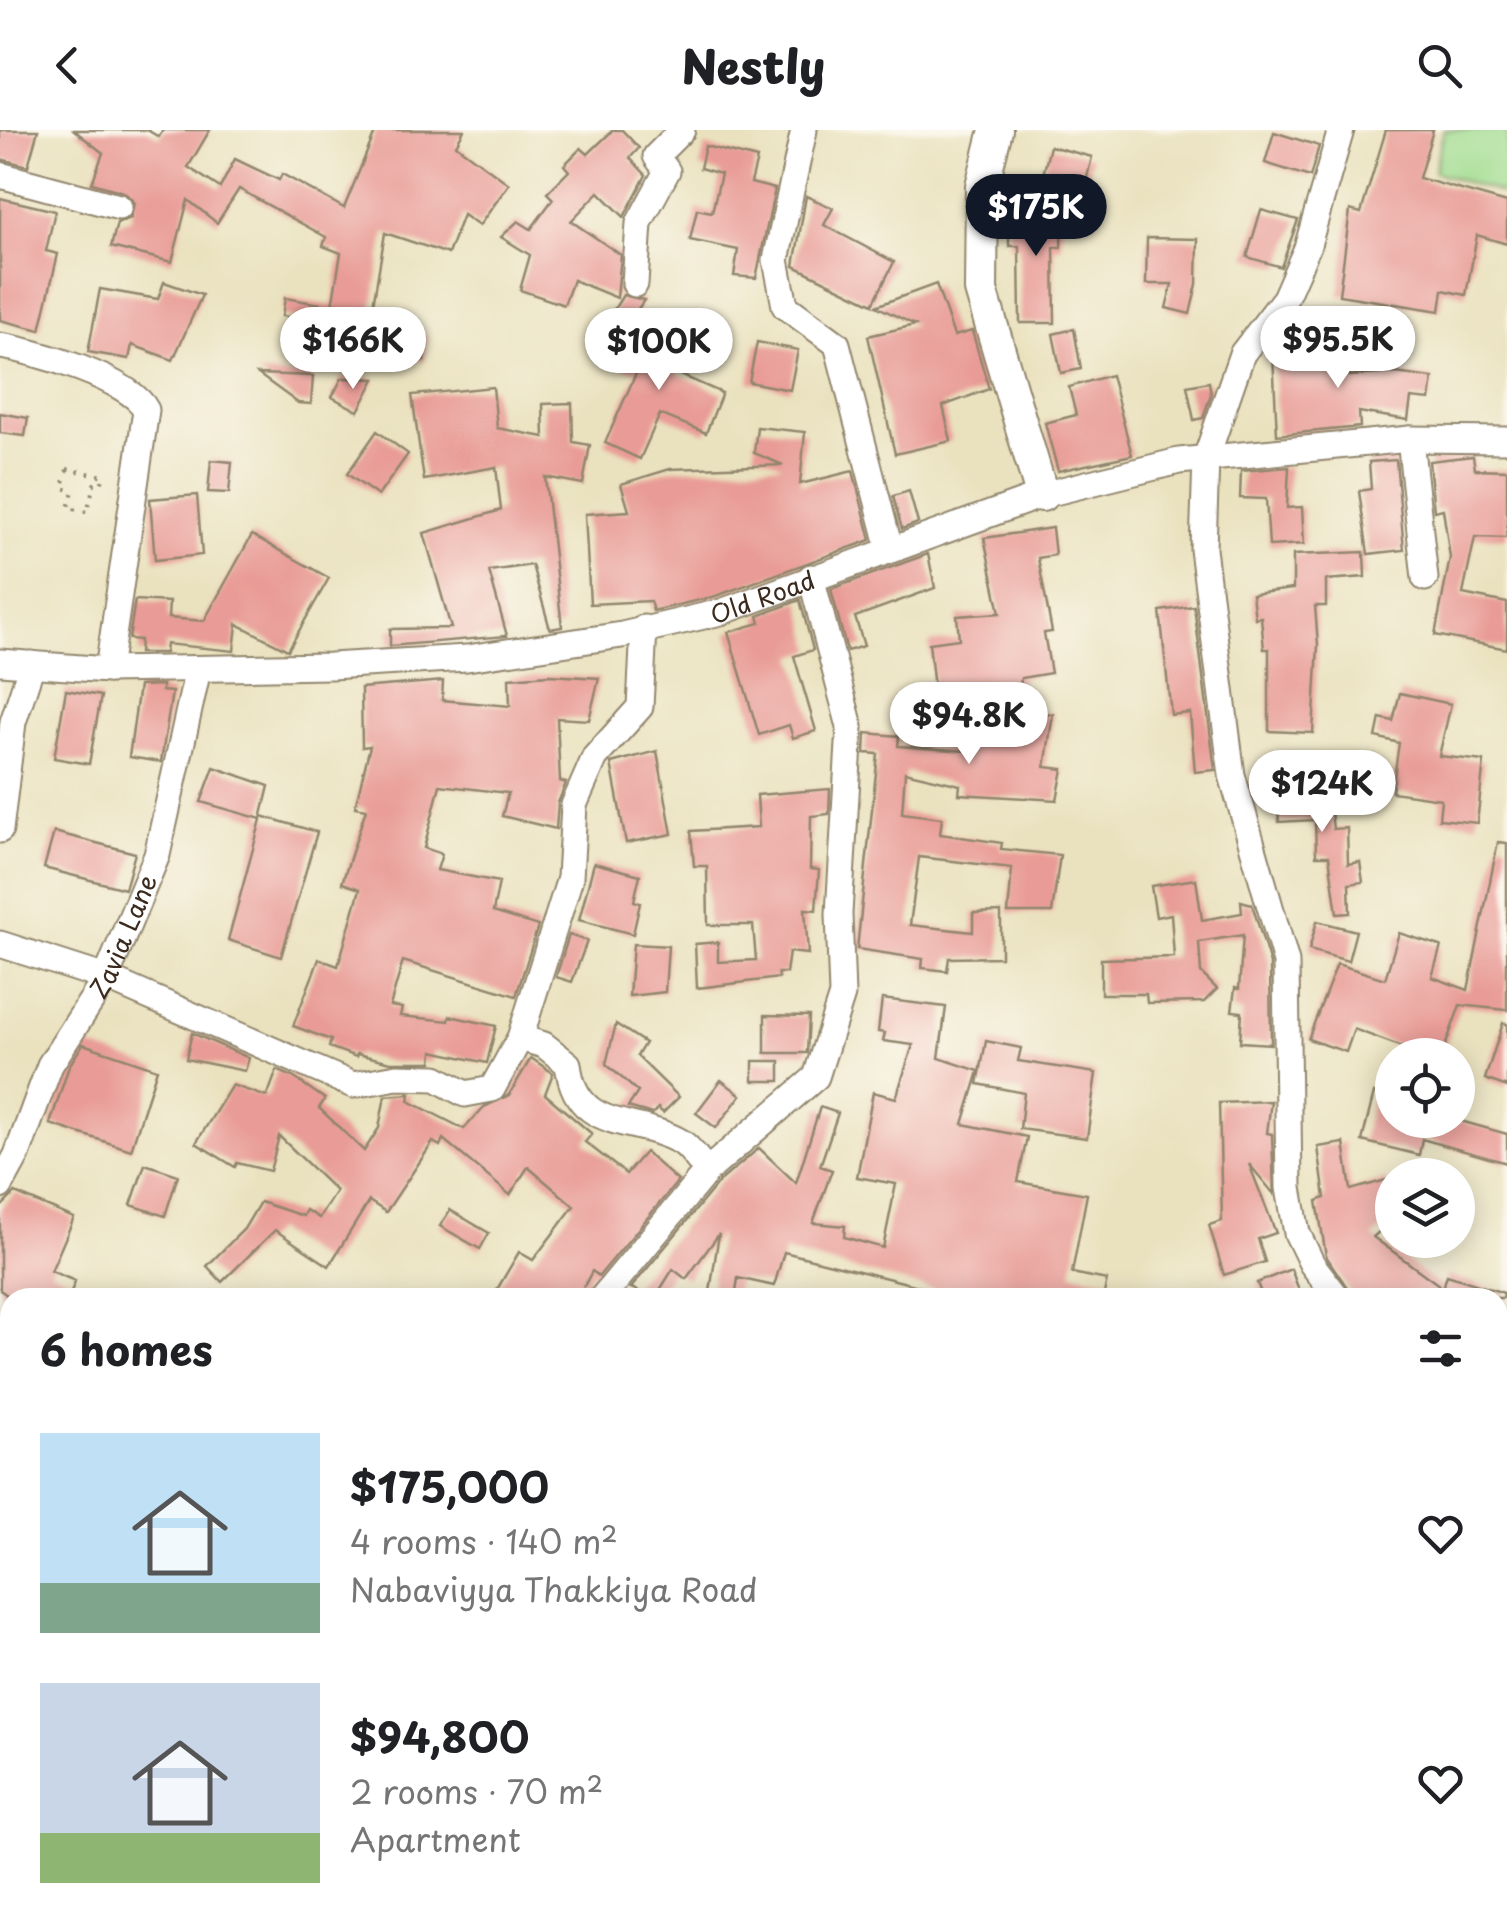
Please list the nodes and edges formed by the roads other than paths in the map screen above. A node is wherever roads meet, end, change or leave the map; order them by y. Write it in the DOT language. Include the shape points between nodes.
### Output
graph roads {
  1 [pos="682,130"];
  2 [pos="804,130"];
  3 [pos="996,130"];
  4 [pos="1341,130"];
  5 [pos="0,174"];
  6 [pos="120,207"];
  7 [pos="635,284"];
  8 [pos="0,346"];
  9 [pos="1410,440"];
  10 [pos="1507,440"];
  11 [pos="1206,458"];
  12 [pos="1042,495"];
  13 [pos="890,549"];
  14 [pos="811,577"];
  15 [pos="1425,578"];
  16 [pos="644,628"];
  17 [pos="0,662"];
  18 [pos="32,664"];
  19 [pos="198,669"];
  20 [pos="108,670"];
  21 [pos="0,830"];
  22 [pos="0,944"];
  23 [pos="106,978"];
  24 [pos="520,1038"];
  25 [pos="707,1171"];
  26 [pos="0,1186"];
  27 [pos="610,1288"];
  28 [pos="1330,1288"];
  1 -- 7 [label="street" via="656,156 668,172 639,224"];
  2 -- 13 [label="street" via="776,260 785,306 837,344"];
  3 -- 12 [label="street" via="982,186 981,290"];
  4 -- 11 [label="street" via="1308,248 1285,298 1242,354"];
  5 -- 6 [label="street"];
  8 -- 20 [label="street" via="30,350 140,397 146,410"];
  9 -- 10 [label="street, Old Road"];
  9 -- 11 [label="street, Old Road"];
  9 -- 15 [label="street"];
  11 -- 12 [label="street, Old Road"];
  11 -- 28 [label="street" via="1203,549 1232,775 1286,962 1289,1188 1297,1233"];
  12 -- 13 [label="street, Old Road"];
  13 -- 14 [label="street, Old Road"];
  14 -- 16 [label="street, Old Road" via="721,612"];
  14 -- 25 [label="street" via="850,727 839,914 842,996 816,1077"];
  16 -- 19 [label="street, Old Road" via="467,658"];
  16 -- 24 [label="street" via="640,707 596,758 574,805 570,878"];
  17 -- 18 [label="street, Old Road"];
  18 -- 20 [label="street, Old Road"];
  18 -- 21 [label="street" via="13,722"];
  19 -- 20 [label="street, Old Road"];
  19 -- 23 [label="street, Zavia Lane" via="157,855"];
  22 -- 23 [label="street"];
  23 -- 24 [label="street" via="352,1085 436,1078 465,1094 492,1089"];
  23 -- 26 [label="street, Zavia Lane" via="50,1065"];
  24 -- 25 [label="street" via="544,1045 568,1064 571,1085 587,1110 682,1143"];
  25 -- 27 [label="street"];
}
